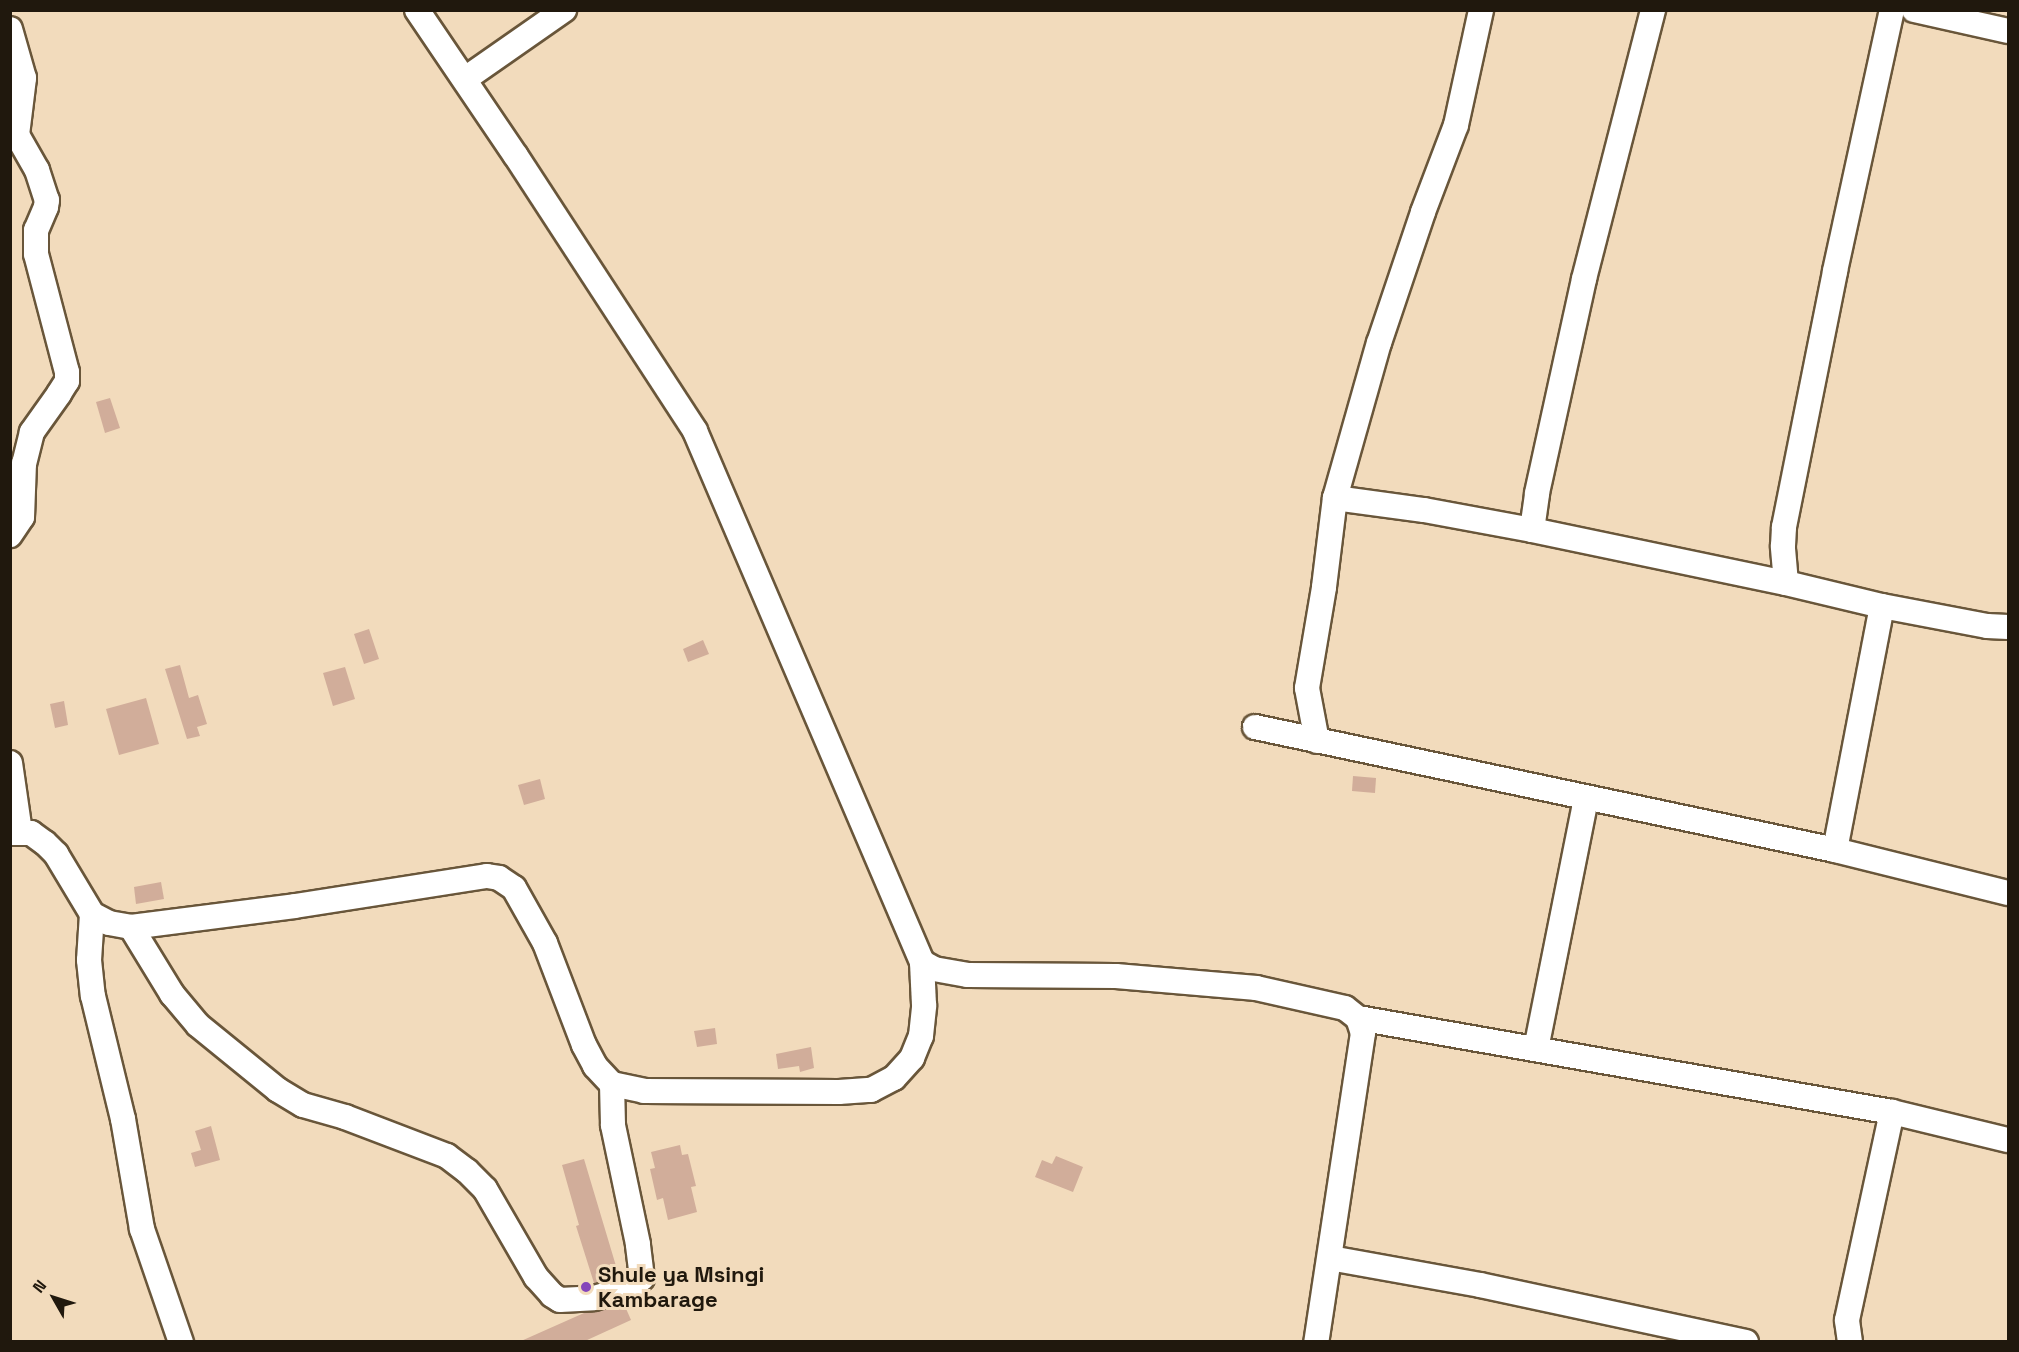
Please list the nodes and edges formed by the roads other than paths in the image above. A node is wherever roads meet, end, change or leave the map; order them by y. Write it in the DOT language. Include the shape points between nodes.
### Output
graph roads {
  1 [pos="417,10"];
  2 [pos="564,10"];
  3 [pos="1481,10"];
  4 [pos="1653,10"];
  5 [pos="1892,10"];
  6 [pos="1914,10"];
  7 [pos="10,29"];
  8 [pos="2008,31"];
  9 [pos="465,79"];
  10 [pos="1335,498"];
  11 [pos="1532,530"];
  12 [pos="10,535"];
  13 [pos="1786,583"];
  14 [pos="1882,606"];
  15 [pos="2008,627"];
  16 [pos="1255,727"];
  17 [pos="1317,741"];
  18 [pos="10,763"];
  19 [pos="1586,799"];
  20 [pos="15,832"];
  21 [pos="1835,850"];
  22 [pos="2008,893"];
  23 [pos="92,914"];
  24 [pos="131,927"];
  25 [pos="922,962"];
  26 [pos="1358,1018"];
  27 [pos="1536,1049"];
  28 [pos="612,1084"];
  29 [pos="1892,1112"];
  30 [pos="2008,1140"];
  31 [pos="1330,1258"];
  32 [pos="181,1341"];
  33 [pos="1316,1341"];
  34 [pos="1746,1341"];
  35 [pos="1850,1341"];
  1 -- 9 [label="street"];
  2 -- 9 [label="street"];
  3 -- 10 [label="street" via="1456,125 1379,343"];
  4 -- 11 [label="street" via="1587,268"];
  5 -- 13 [label="street" via="1784,527"];
  6 -- 8 [label="street"];
  7 -- 12 [label="street" via="24,78 17,135 37,170 46,200 36,230 36,254 67,381 32,432 24,463 22,517"];
  9 -- 25 [label="street" via="695,431"];
  10 -- 11 [label="street"];
  10 -- 17 [label="street" via="1306,688"];
  11 -- 13 [label="street"];
  13 -- 14 [label="street"];
  14 -- 15 [label="street"];
  14 -- 21 [label="street"];
  16 -- 17 [label="street"];
  17 -- 19 [label="street"];
  18 -- 20 [label="street"];
  19 -- 21 [label="street"];
  19 -- 27 [label="street"];
  20 -- 23 [label="street" via="30,833 56,854"];
  21 -- 22 [label="street"];
  23 -- 24 [label="street" via="109,923"];
  23 -- 32 [label="street" via="89,960 93,996 123,1119 142,1229"];
  24 -- 28 [label="street" via="488,876 499,878 514,888 545,943 584,1045 595,1066"];
  24 -- 28 [label="street" via="172,994 198,1025 278,1090 303,1105 447,1156 467,1171 485,1189 536,1277 560,1300 594,1298 630,1288 642,1278 613,1125"];
  25 -- 26 [label="street" via="934,969 968,975 1116,976 1256,988 1345,1008"];
  25 -- 28 [label="street" via="921,1036 912,1058 894,1078 871,1090 644,1091"];
  26 -- 27 [label="street"];
  26 -- 31 [label="street" via="1363,1033"];
  27 -- 29 [label="street"];
  29 -- 30 [label="street"];
  29 -- 35 [label="street" via="1847,1320"];
  31 -- 33 [label="street"];
  31 -- 34 [label="street"];
}
